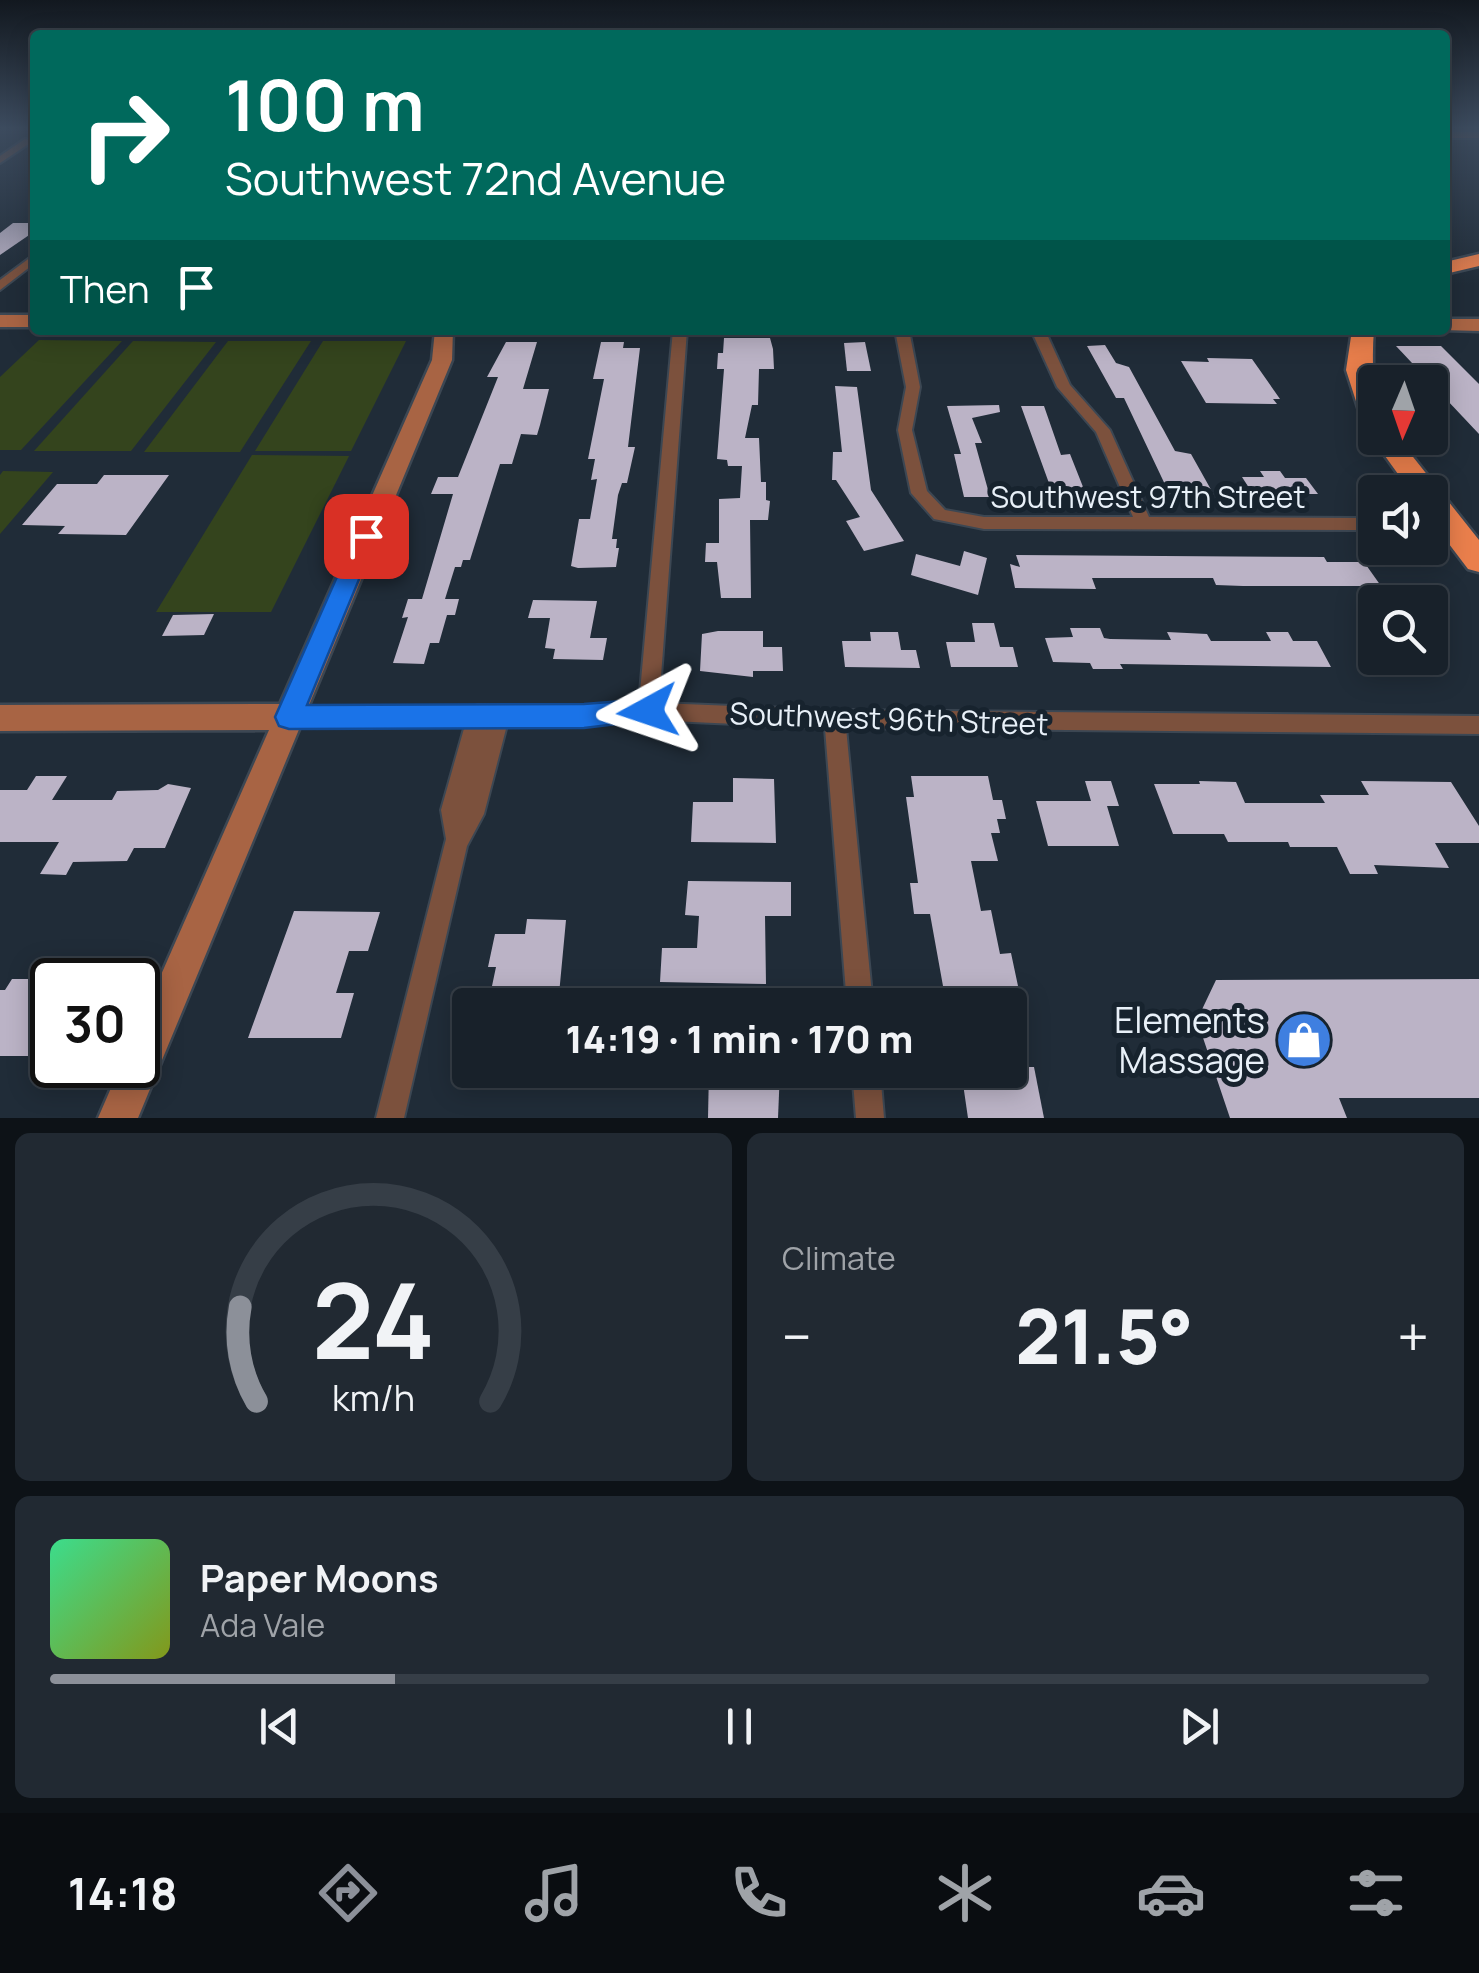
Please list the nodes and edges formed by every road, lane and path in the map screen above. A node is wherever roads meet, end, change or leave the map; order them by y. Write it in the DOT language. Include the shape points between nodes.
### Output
graph roads {
  1 [pos="30,260"];
  2 [pos="1479,260"];
  3 [pos="1450,267"];
  4 [pos="0,286"];
  5 [pos="0,321"];
  6 [pos="30,321"];
  7 [pos="1450,325"];
  8 [pos="1479,325"];
  9 [pos="444,335"];
  10 [pos="460,335"];
  11 [pos="680,335"];
  12 [pos="903,335"];
  13 [pos="1040,335"];
  14 [pos="1362,335"];
  15 [pos="442,360"];
  16 [pos="1359,365"];
  17 [pos="1448,522"];
  18 [pos="1144,524"];
  19 [pos="1358,524"];
  20 [pos="1479,562"];
  21 [pos="648,711"];
  22 [pos="489,714"];
  23 [pos="289,717"];
  24 [pos="0,718"];
  25 [pos="835,719"];
  26 [pos="1479,724"];
  27 [pos="859,988"];
  28 [pos="868,1088"];
  29 [pos="118,1118"];
  30 [pos="390,1118"];
  31 [pos="870,1118"];
  1 -- 4 [label="street"];
  2 -- 3 [label="highway"];
  5 -- 6 [label="street"];
  7 -- 8 [label="street"];
  9 -- 15 [label="street"];
  10 -- 15 [label="street"];
  11 -- 21 [label="street"];
  12 -- 18 [label="street, Southwest 97th Street" via="914,387 905,430 919,492 940,515 984,524"];
  13 -- 18 [label="street" via="1064,386 1103,430"];
  14 -- 16 [label="highway"];
  15 -- 23 [label="street"];
  17 -- 20 [label="highway"];
  18 -- 19 [label="street, Southwest 97th Street"];
  21 -- 22 [label="street, Southwest 96th Street"];
  21 -- 25 [label="street, Southwest 96th Street"];
  22 -- 23 [label="street, Southwest 96th Street"];
  22 -- 30 [label="street" via="474,814 457,837"];
  23 -- 24 [label="street, Southwest 96th Street"];
  23 -- 29 [label="street"];
  25 -- 26 [label="street, Southwest 96th Street"];
  25 -- 27 [label="street"];
  28 -- 31 [label="street"];
}
